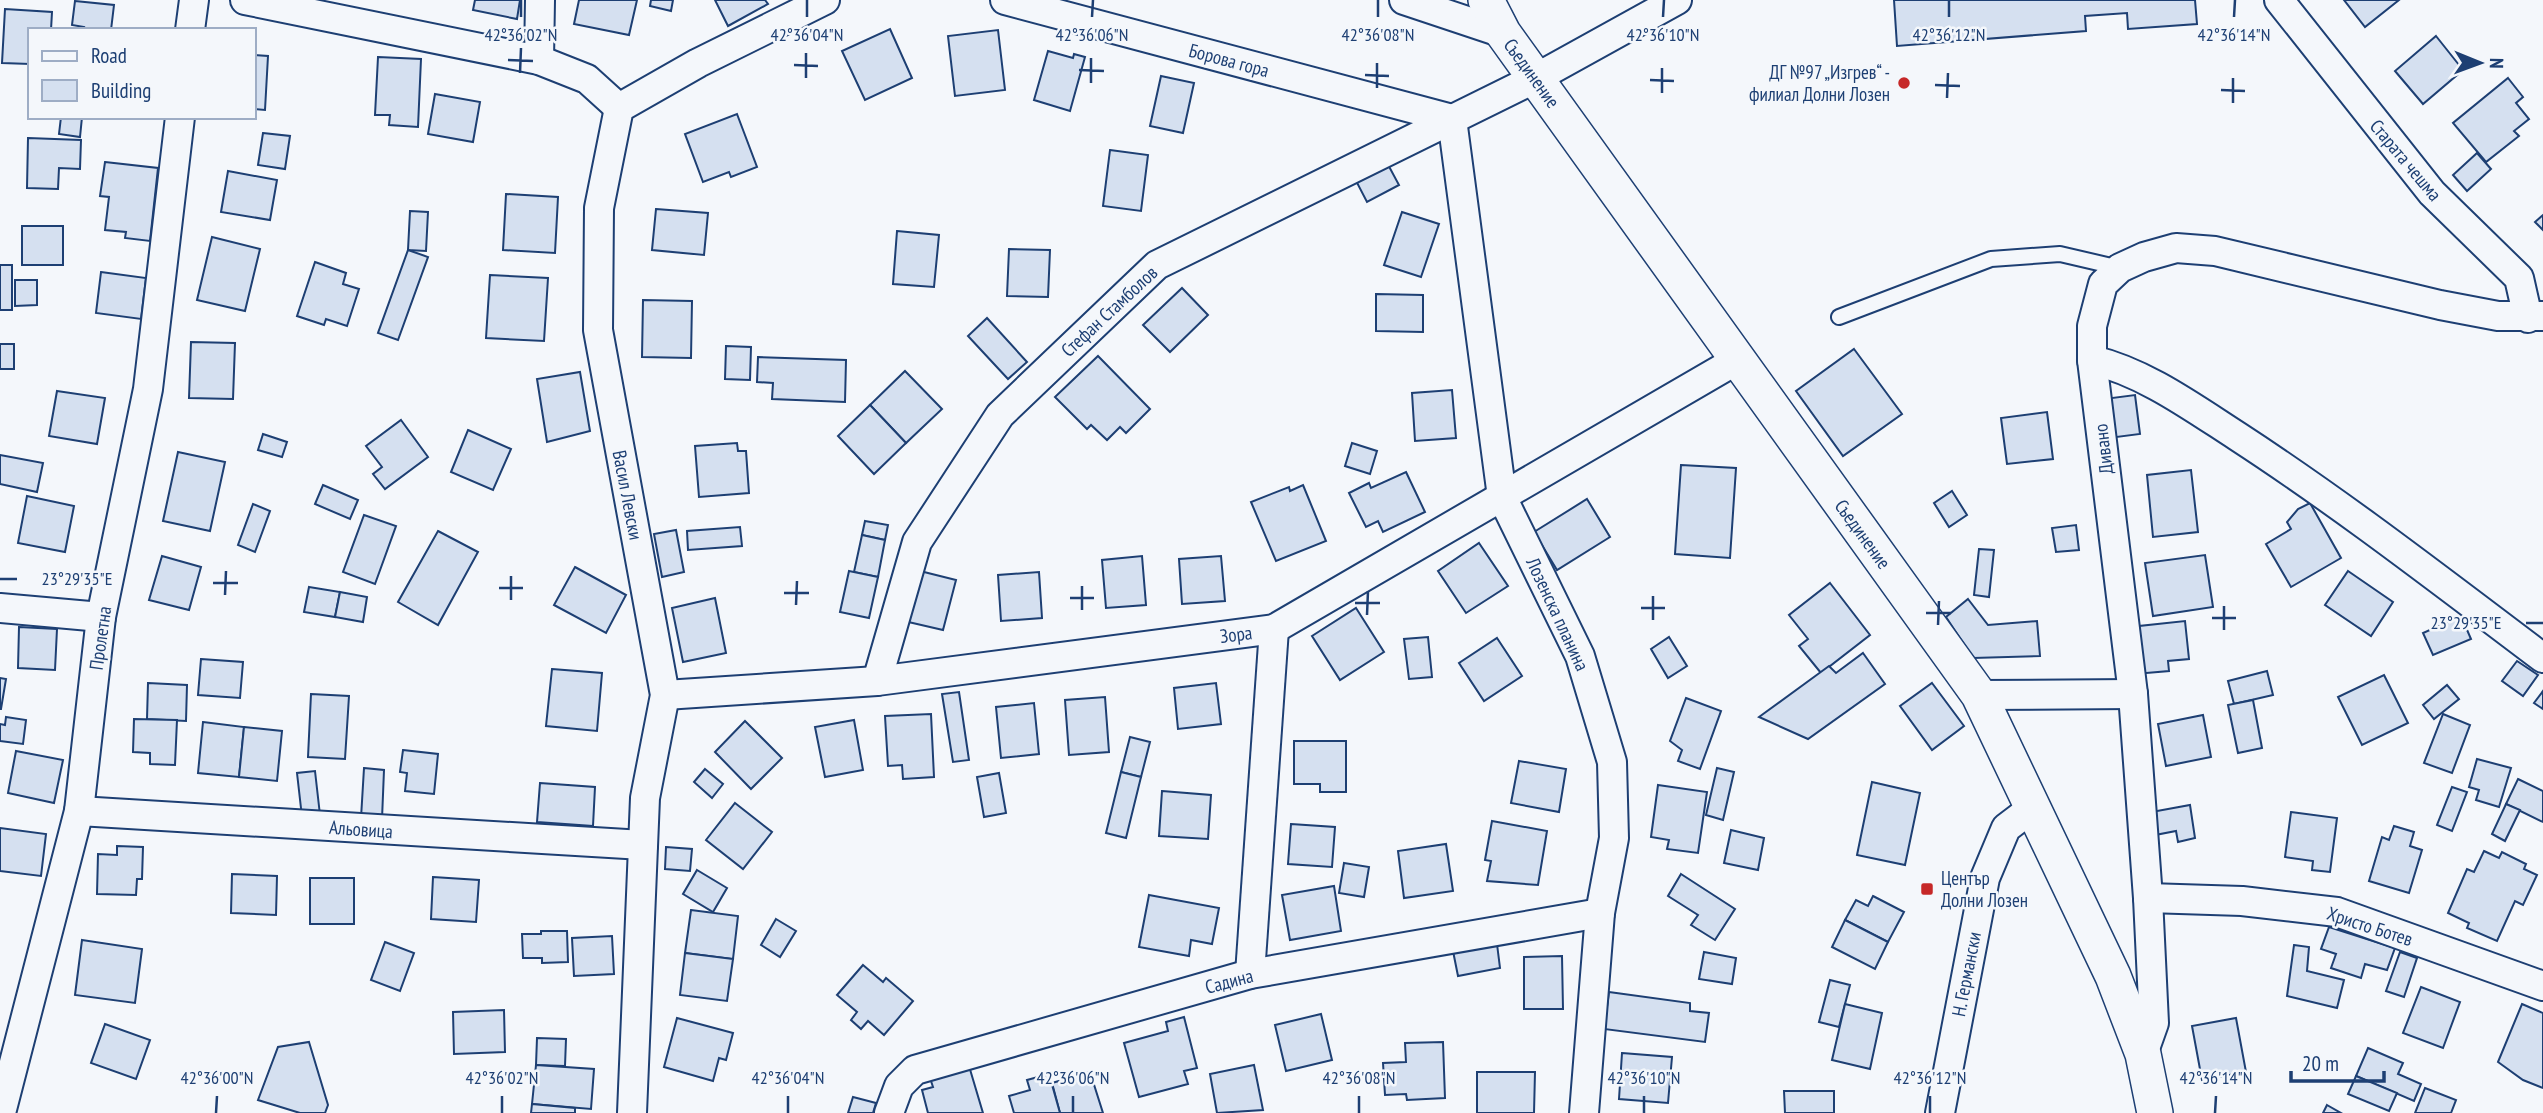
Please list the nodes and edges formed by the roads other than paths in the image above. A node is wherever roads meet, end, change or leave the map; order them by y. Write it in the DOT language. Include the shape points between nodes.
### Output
graph roads {
  1 [pos="194,0"];
  2 [pos="245,0"];
  3 [pos="540,0"];
  4 [pos="825,0"];
  5 [pos="1004,0"];
  6 [pos="1404,0"];
  7 [pos="1486,0"];
  8 [pos="1677,0"];
  9 [pos="2279,0"];
  10 [pos="190,28"];
  11 [pos="1503,33"];
  12 [pos="539,60"];
  13 [pos="1536,78"];
  14 [pos="620,108"];
  15 [pos="180,119"];
  16 [pos="1452,119"];
  17 [pos="2120,268"];
  18 [pos="1839,317"];
  19 [pos="2536,317"];
  20 [pos="1737,360"];
  21 [pos="2092,360"];
  22 [pos="1502,497"];
  23 [pos="0,608"];
  24 [pos="101,617"];
  25 [pos="1275,629"];
  26 [pos="2543,658"];
  27 [pos="877,681"];
  28 [pos="2133,694"];
  29 [pos="665,695"];
  30 [pos="1979,695"];
  31 [pos="2032,809"];
  32 [pos="79,811"];
  33 [pos="643,845"];
  34 [pos="2148,898"];
  35 [pos="1600,914"];
  36 [pos="1250,974"];
  37 [pos="2543,986"];
  38 [pos="2143,1054"];
  39 [pos="1,1113"];
  40 [pos="632,1113"];
  41 [pos="889,1113"];
  42 [pos="1584,1113"];
  43 [pos="1940,1113"];
  44 [pos="2155,1113"];
  1 -- 10 [label="street"];
  2 -- 12 [label="street"];
  3 -- 12 [label="street"];
  4 -- 14 [label="street"];
  5 -- 16 [label="street, Борова гора"];
  6 -- 11 [label="street"];
  7 -- 11 [label="street, Съединение"];
  8 -- 13 [label="street, Стефан Стамболов"];
  9 -- 19 [label="street, Старата чешма" via="2432,193 2519,278"];
  11 -- 13 [label="street, Съединение"];
  12 -- 14 [label="street" via="587,79"];
  13 -- 16 [label="street, Стефан Стамболов"];
  13 -- 20 [label="street, Съединение"];
  14 -- 29 [label="street, Васил Левски" via="599,208 598,330"];
  15 -- 24 [label="street, Пролетна" via="148,389"];
  16 -- 22 [label="street, Лозенска планина"];
  16 -- 27 [label="street, Стефан Стамболов" via="1157,265 1000,415 917,542"];
  17 -- 18 [label="lane" via="2060,254 1991,259"];
  17 -- 19 [label="street" via="2176,248 2216,251 2440,305 2498,316"];
  17 -- 21 [label="street, Дивано" via="2103,284 2092,326"];
  20 -- 22 [label="street, Зора"];
  20 -- 30 [label="street, Съединение"];
  21 -- 26 [label="street" via="2115,365 2154,386 2327,494"];
  21 -- 28 [label="street, Дивано"];
  22 -- 25 [label="street, Зора"];
  22 -- 35 [label="street, Лозенска планина" via="1580,656 1612,762 1614,838"];
  23 -- 24 [label="street"];
  24 -- 32 [label="street, Пролетна"];
  25 -- 27 [label="street, Зора"];
  25 -- 36 [label="street"];
  27 -- 29 [label="street, Зора"];
  28 -- 30 [label="street"];
  28 -- 34 [label="street, Дивано"];
  29 -- 33 [label="street, Васил Левски" via="645,798"];
  30 -- 31 [label="street, Съединение"];
  31 -- 38 [label="street, Съединение" via="2113,976"];
  31 -- 43 [label="street, Н. Германски" via="2006,828 1984,878"];
  32 -- 33 [label="street, Альовица"];
  32 -- 39 [label="street, Пролетна"];
  33 -- 40 [label="street, Васил Левски"];
  34 -- 37 [label="street, Христо Ботев" via="2242,901 2337,912"];
  34 -- 38 [label="street, Дивано" via="2154,1023"];
  35 -- 36 [label="street, Садина"];
  35 -- 42 [label="street, Лозенска планина"];
  36 -- 41 [label="street, Садина" via="915,1070 899,1086"];
  38 -- 44 [label="street, Съединение"];
}
